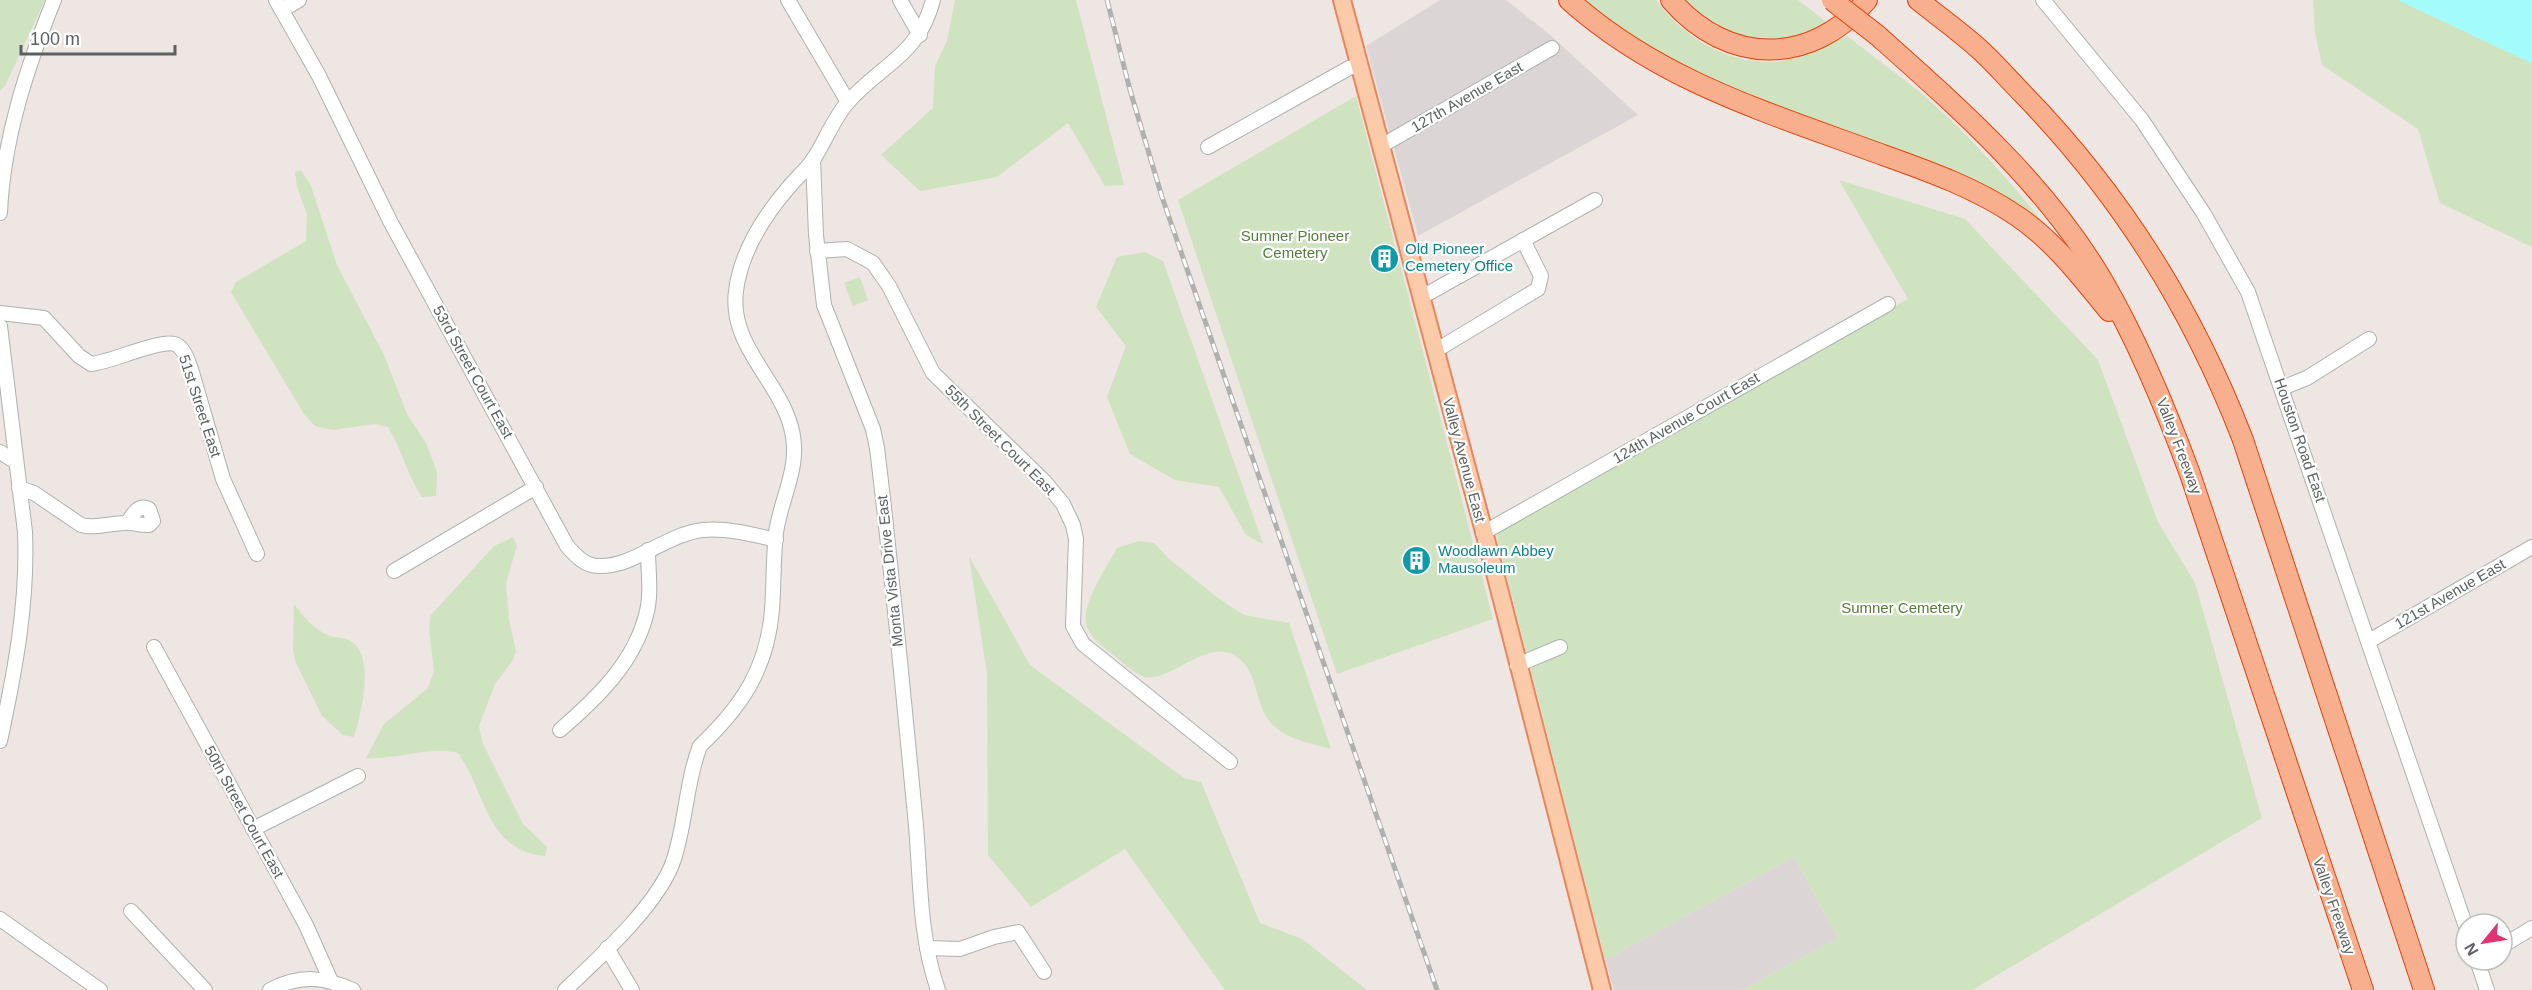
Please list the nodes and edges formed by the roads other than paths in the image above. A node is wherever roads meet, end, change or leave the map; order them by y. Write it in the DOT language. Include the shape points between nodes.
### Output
graph roads {
  1 [pos="54,0"];
  2 [pos="299,0"];
  3 [pos="788,0"];
  4 [pos="900,0"];
  5 [pos="933,0"];
  6 [pos="1342,0"];
  7 [pos="1569,0"];
  8 [pos="1671,0"];
  9 [pos="1832,0"];
  10 [pos="1867,0"];
  11 [pos="1918,0"];
  12 [pos="2043,0"];
  13 [pos="279,5"];
  14 [pos="920,35"];
  15 [pos="1552,48"];
  16 [pos="1360,65"];
  17 [pos="848,102"];
  18 [pos="1381,146"];
  19 [pos="1208,147"];
  20 [pos="813,159"];
  21 [pos="1595,200"];
  22 [pos="0,202"];
  23 [pos="0,213"];
  24 [pos="1523,240"];
  25 [pos="817,251"];
  26 [pos="1419,291"];
  27 [pos="1888,304"];
  28 [pos="0,313"];
  29 [pos="0,326"];
  30 [pos="2369,339"];
  31 [pos="2136,348"];
  32 [pos="1436,351"];
  33 [pos="2282,388"];
  34 [pos="0,452"];
  35 [pos="16,462"];
  36 [pos="536,487"];
  37 [pos="19,488"];
  38 [pos="128,522"];
  39 [pos="1483,533"];
  40 [pos="776,540"];
  41 [pos="2532,547"];
  42 [pos="648,550"];
  43 [pos="257,554"];
  44 [pos="394,571"];
  45 [pos="2369,641"];
  46 [pos="154,647"];
  47 [pos="1560,647"];
  48 [pos="1517,665"];
  49 [pos="560,730"];
  50 [pos="0,741"];
  51 [pos="1230,762"];
  52 [pos="358,776"];
  53 [pos="2301,808"];
  54 [pos="253,829"];
  55 [pos="131,911"];
  56 [pos="2461,912"];
  57 [pos="2400,916"];
  58 [pos="0,919"];
  59 [pos="2532,928"];
  60 [pos="2514,939"];
  61 [pos="607,948"];
  62 [pos="927,948"];
  63 [pos="1044,972"];
  64 [pos="2481,972"];
  65 [pos="330,979"];
  66 [pos="100,990"];
  67 [pos="205,990"];
  68 [pos="270,990"];
  69 [pos="353,990"];
  70 [pos="566,990"];
  71 [pos="632,990"];
  72 [pos="938,990"];
  73 [pos="1602,990"];
  74 [pos="2349,990"];
  75 [pos="2363,990"];
  76 [pos="2424,990"];
  77 [pos="2430,990"];
  78 [pos="2487,990"];
  1 -- 22 [label="street" via="16,115"];
  2 -- 13 [label="street"];
  3 -- 17 [label="street"];
  4 -- 14 [label="street"];
  5 -- 14 [label="street"];
  6 -- 16 [label="main road, Valley Avenue East"];
  7 -- 31 [label="highway" via="1612,35 1701,87 1939,175 2017,216 2081,276"];
  8 -- 10 [label="highway" via="1702,30 1720,40 1759,49 1807,44 1826,35"];
  9 -- 31 [label="highway, Valley Freeway, bridge" via="1943,93 2004,153 2103,281"];
  11 -- 57 [label="highway" via="1979,48 2088,165 2115,199 2184,310 2243,440"];
  12 -- 33 [label="street, Houston Road East" via="2142,120 2204,214 2248,292"];
  13 -- 36 [label="street, 53rd Street Court East" via="390,220"];
  14 -- 17 [label="street"];
  15 -- 18 [label="street, 127th Avenue East"];
  16 -- 18 [label="main road, Valley Avenue East"];
  16 -- 19 [label="street"];
  17 -- 20 [label="street"];
  18 -- 26 [label="main road, Valley Avenue East"];
  20 -- 25 [label="street, Monta Vista Drive East"];
  20 -- 40 [label="street" via="761,223 748,250 736,293 745,344 783,405 792,428 794,468"];
  21 -- 24 [label="street"];
  22 -- 23 [label="street"];
  24 -- 26 [label="street" via="1428,293"];
  24 -- 32 [label="street" via="1541,276 1538,289"];
  25 -- 51 [label="street, 55th Street Court East" via="847,249 873,262 933,373 1063,504 1076,539 1073,626 1083,644"];
  25 -- 62 [label="street, Monta Vista Drive East" via="824,305 877,448"];
  26 -- 32 [label="main road, Valley Avenue East"];
  27 -- 39 [label="street, 124th Avenue Court East"];
  28 -- 43 [label="street, 51st Street East" via="44,318 91,364 156,346 178,345 191,369 223,479"];
  29 -- 35 [label="street"];
  30 -- 33 [label="street" via="2307,378"];
  31 -- 53 [label="highway, Valley Freeway" via="2190,474"];
  32 -- 39 [label="main road, Valley Avenue East"];
  33 -- 45 [label="street, Houston Road East"];
  34 -- 35 [label="street"];
  35 -- 37 [label="street"];
  36 -- 42 [label="street, 53rd Street Court East" via="567,546 586,563 612,564"];
  36 -- 44 [label="street"];
  37 -- 38 [label="street" via="81,525"];
  37 -- 50 [label="street" via="26,564 24,610"];
  39 -- 48 [label="main road, Valley Avenue East"];
  40 -- 42 [label="street, 53rd Street Court East" via="739,530 701,531"];
  40 -- 61 [label="street" via="768,639 757,676 700,746 669,871 640,912"];
  41 -- 45 [label="street, 121st Avenue East"];
  42 -- 49 [label="street" via="646,615 634,645 600,694"];
  45 -- 56 [label="street, Houston Road East"];
  46 -- 54 [label="street, 50th Street Court East"];
  47 -- 48 [label="street"];
  48 -- 73 [label="main road, Valley Avenue East"];
  52 -- 54 [label="street"];
  53 -- 74 [label="highway" via="2315,873"];
  53 -- 75 [label="highway, Valley Freeway"];
  54 -- 65 [label="street, 50th Street Court East" via="306,925"];
  55 -- 67 [label="street"];
  57 -- 76 [label="highway"];
  57 -- 77 [label="highway"];
  58 -- 66 [label="street"];
  59 -- 60 [label="street"];
  61 -- 70 [label="street"];
  61 -- 71 [label="street"];
  62 -- 63 [label="street" via="960,949 1018,932"];
  62 -- 72 [label="street, Monta Vista Drive East"];
  64 -- 78 [label="street"];
  65 -- 68 [label="street" via="295,982"];
  65 -- 69 [label="street"];
}
